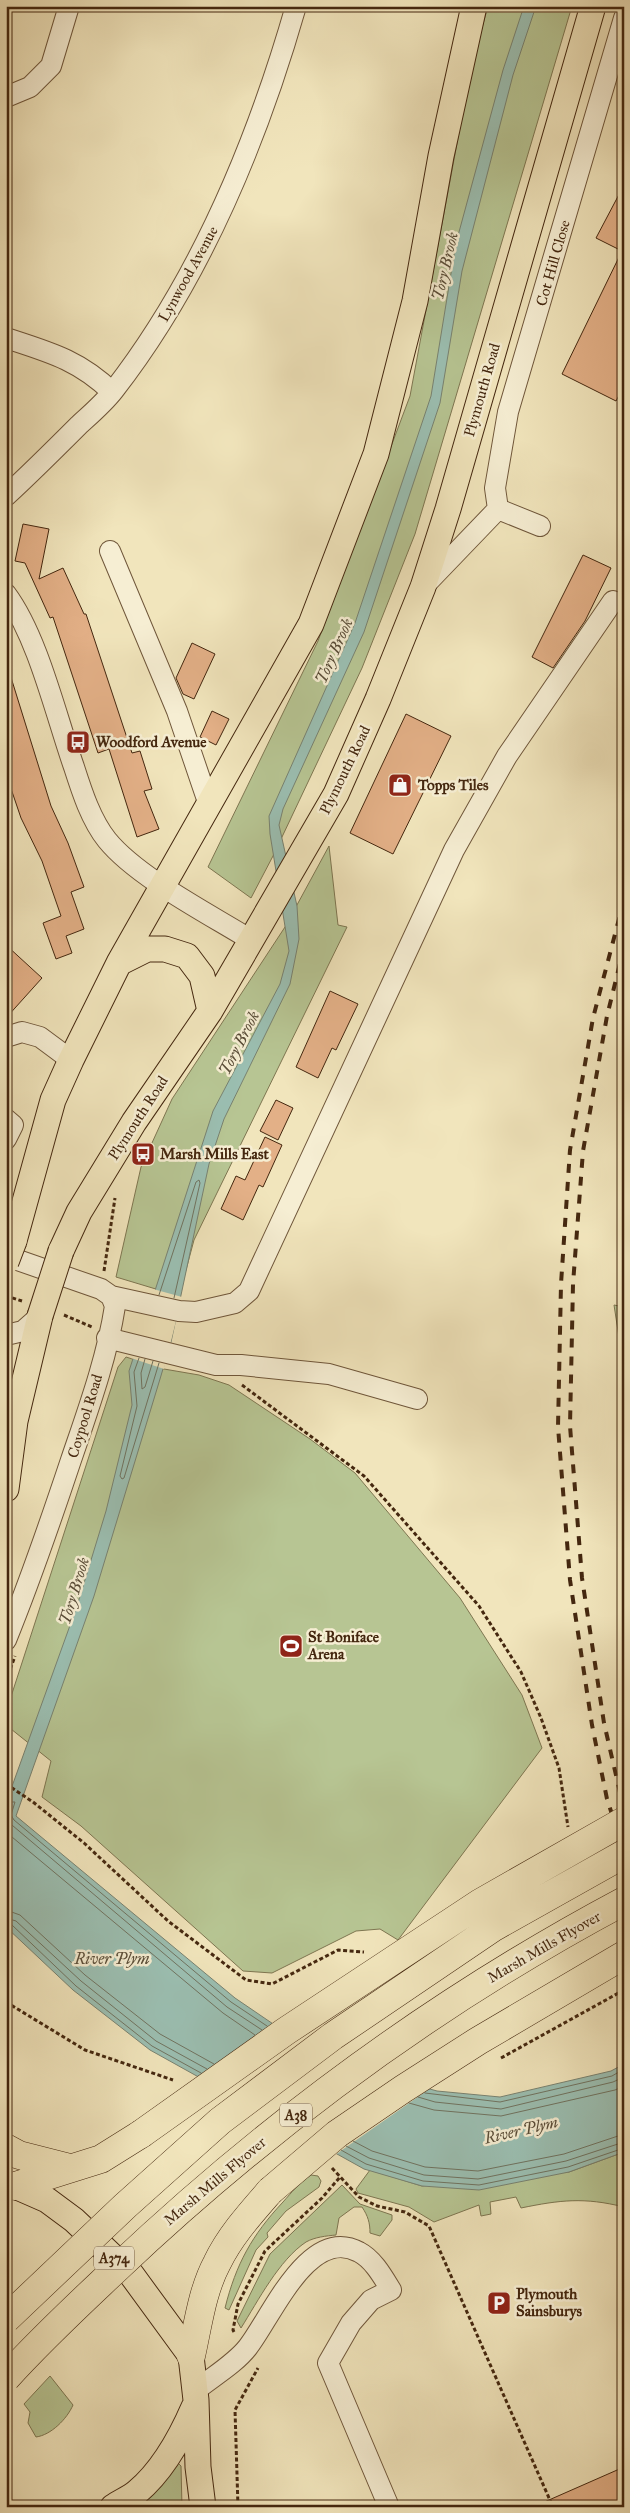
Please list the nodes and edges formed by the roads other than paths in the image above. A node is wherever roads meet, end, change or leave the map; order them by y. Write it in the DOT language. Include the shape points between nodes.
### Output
graph roads {
  1 [pos="69,6"];
  2 [pos="296,6"];
  3 [pos="474,6"];
  4 [pos="593,6"];
  5 [pos="624,18"];
  6 [pos="6,97"];
  7 [pos="6,338"];
  8 [pos="112,392"];
  9 [pos="6,496"];
  10 [pos="498,509"];
  11 [pos="540,526"];
  12 [pos="110,550"];
  13 [pos="423,587"];
  14 [pos="6,594"];
  15 [pos="613,601"];
  16 [pos="209,805"];
  17 [pos="163,885"];
  18 [pos="251,940"];
  19 [pos="119,963"];
  20 [pos="210,1011"];
  21 [pos="6,1037"];
  22 [pos="71,1060"];
  23 [pos="6,1119"];
  24 [pos="6,1139"];
  25 [pos="9,1253"];
  26 [pos="106,1292"];
  27 [pos="40,1316"];
  28 [pos="6,1335"];
  29 [pos="107,1338"];
  30 [pos="417,1399"];
  31 [pos="6,1489"];
  32 [pos="6,1640"];
  33 [pos="624,1821"];
  34 [pos="624,1854"];
  35 [pos="624,1901"];
  36 [pos="624,1955"];
  37 [pos="6,2148"];
  38 [pos="70,2168"];
  39 [pos="10,2185"];
  40 [pos="6,2319"];
  41 [pos="191,2356"];
  42 [pos="6,2378"];
  43 [pos="196,2396"];
  44 [pos="113,2507"];
  45 [pos="203,2507"];
  46 [pos="389,2507"];
  1 -- 6 [label="street" via="52,66 30,87"];
  2 -- 8 [label="street, Lynwood Avenue" via="260,118 220,215 154,335"];
  3 -- 16 [label="main road" via="441,156 416,302 376,454 311,624"];
  4 -- 13 [label="main road, Plymouth Road"];
  5 -- 10 [label="street, Cot Hill Close" via="508,412 495,488"];
  7 -- 8 [label="street" via="68,359 95,376"];
  8 -- 9 [label="street, Lynwood Avenue"];
  10 -- 11 [label="street"];
  10 -- 13 [label="street"];
  12 -- 16 [label="street" via="177,711"];
  13 -- 18 [label="main road, Plymouth Road" via="336,794"];
  14 -- 17 [label="street" via="16,607 30,639 85,799 107,839 129,862"];
  15 -- 26 [label="street" via="507,756 454,850 249,1290 235,1303 196,1312 179,1311"];
  16 -- 17 [label="main road"];
  17 -- 18 [label="street"];
  17 -- 19 [label="main road"];
  18 -- 20 [label="main road, Plymouth Road"];
  19 -- 20 [label="main road" via="147,949 165,949 187,956 202,976"];
  19 -- 22 [label="main road"];
  20 -- 27 [label="main road, Plymouth Road, bridge" via="134,1122 79,1212 61,1251"];
  21 -- 22 [label="street" via="22,1032 40,1037"];
  22 -- 25 [label="main road" via="51,1108"];
  23 -- 24 [label="street" via="13,1125"];
  25 -- 26 [label="street"];
  26 -- 29 [label="street, Coypool Road" via="115,1306"];
  27 -- 28 [label="street" via="22,1331"];
  27 -- 31 [label="main road, Plymouth Road" via="15,1421"];
  29 -- 30 [label="street" via="216,1366 241,1365 329,1374"];
  29 -- 32 [label="street, Coypool Road" via="82,1430"];
  33 -- 38 [label="highway, bridge" via="480,1903 286,2031 141,2134 101,2159"];
  34 -- 40 [label="highway, A38, bridge" via="494,1927 318,2047 220,2121"];
  35 -- 42 [label="highway, Marsh Mills Flyover / A38, bridge" via="470,1991 346,2076 270,2134 172,2217"];
  36 -- 41 [label="highway, A38, bridge" via="403,2089 337,2134 270,2191 239,2226 217,2262"];
  37 -- 38 [label="highway" via="19,2156"];
  38 -- 39 [label="highway"];
  39 -- 41 [label="main road, A374" via="46,2200 74,2220 117,2260 131,2274"];
  41 -- 43 [label="main road, A374"];
  43 -- 44 [label="main road" via="183,2432 166,2459 137,2492"];
  43 -- 45 [label="main road, A374"];
  43 -- 46 [label="street" via="247,2348 298,2272 316,2253 336,2246 359,2252 374,2265 391,2290 371,2300 328,2363"];
}
